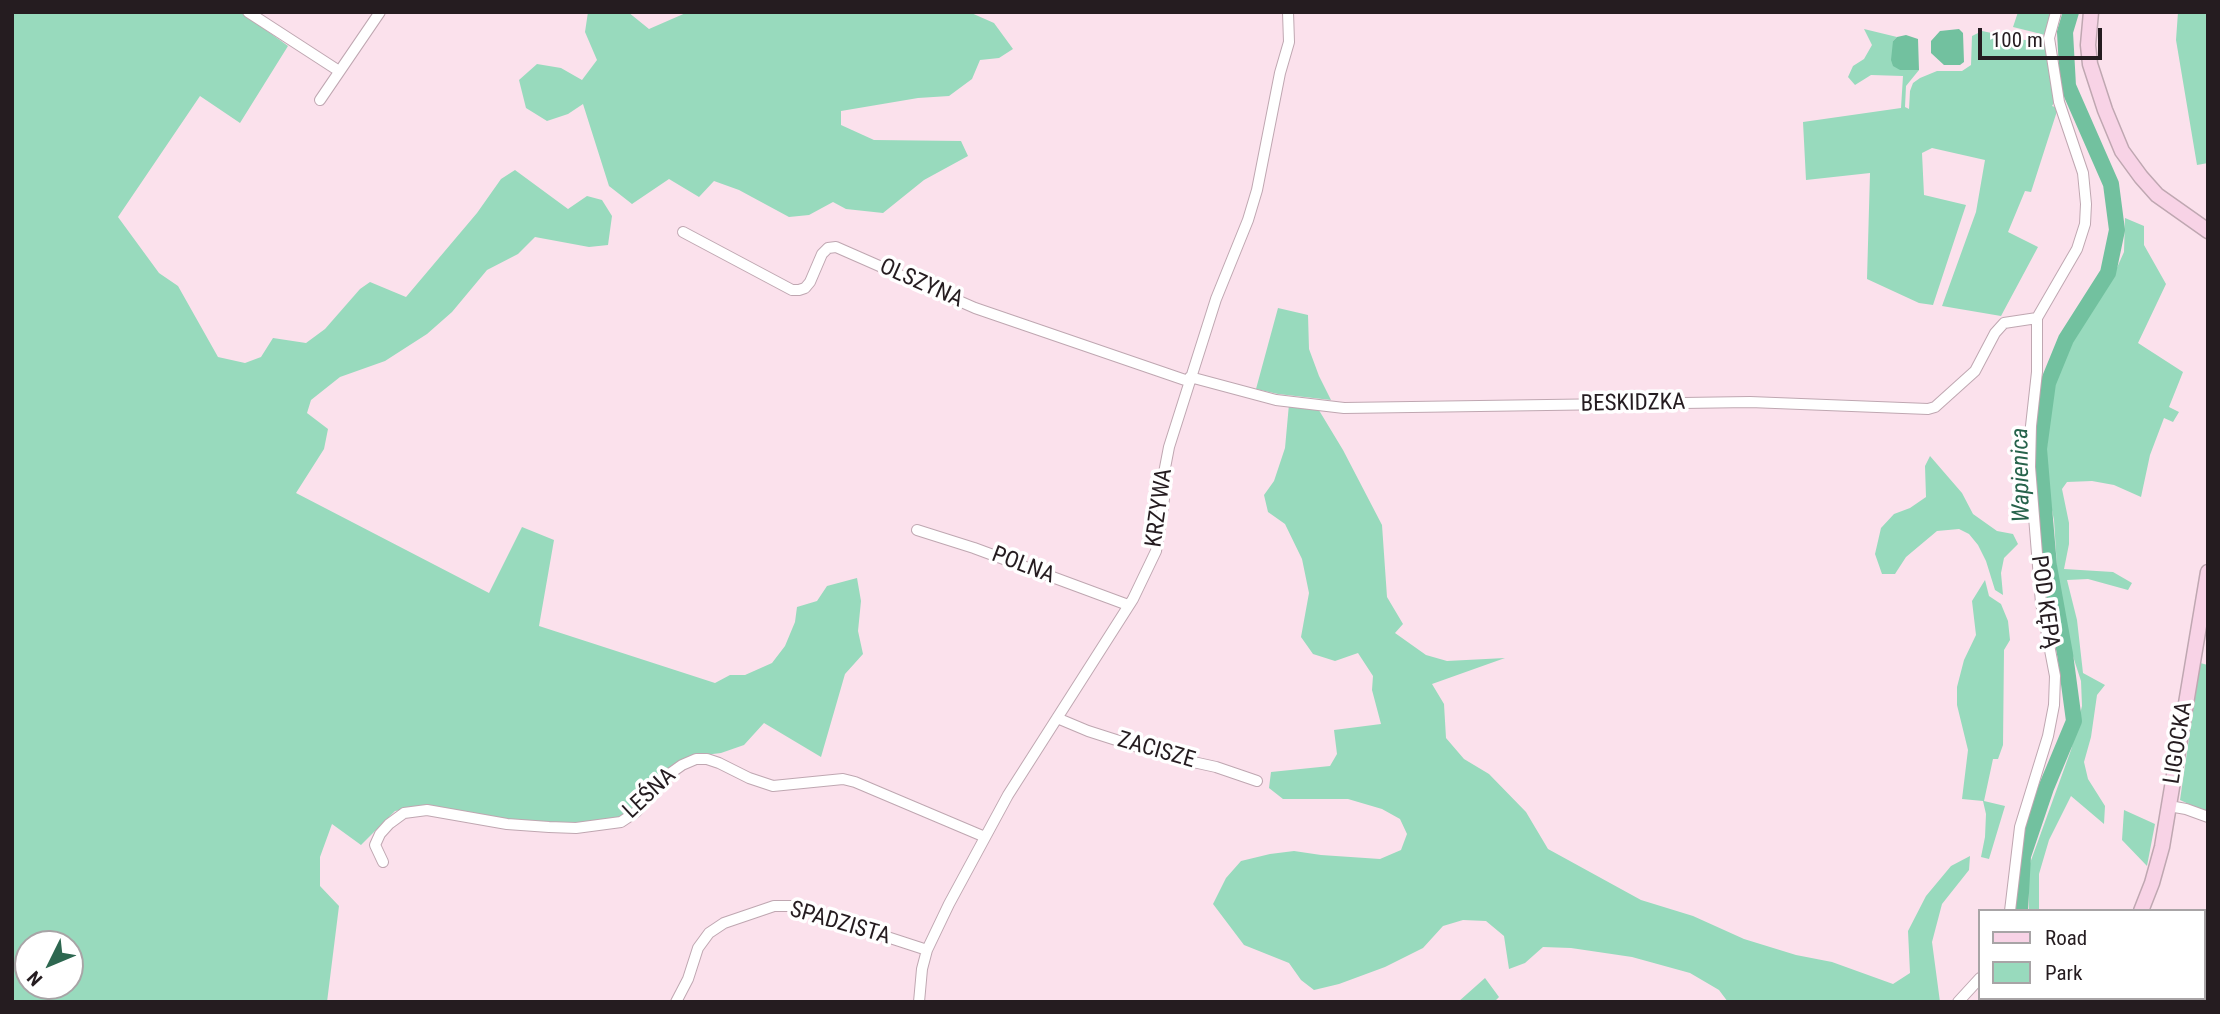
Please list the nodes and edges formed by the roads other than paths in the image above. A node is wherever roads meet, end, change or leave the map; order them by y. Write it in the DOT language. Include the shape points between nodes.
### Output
graph roads {
  1 [pos="248,12"];
  2 [pos="380,12"];
  3 [pos="1288,12"];
  4 [pos="2056,12"];
  5 [pos="2095,14"];
  6 [pos="339,71"];
  7 [pos="320,100"];
  8 [pos="2208,231"];
  9 [pos="683,232"];
  10 [pos="2036,318"];
  11 [pos="1189,379"];
  12 [pos="917,530"];
  13 [pos="2208,572"];
  14 [pos="1128,605"];
  15 [pos="1057,718"];
  16 [pos="1256,781"];
  17 [pos="2169,806"];
  18 [pos="2208,817"];
  19 [pos="985,837"];
  20 [pos="383,862"];
  21 [pos="2010,909"];
  22 [pos="2142,909"];
  23 [pos="927,950"];
  24 [pos="1979,979"];
  25 [pos="921,1000"];
  26 [pos="676,1002"];
  27 [pos="1958,1002"];
  1 -- 6 [label="street"];
  2 -- 6 [label="street"];
  3 -- 11 [label="street, KRZYWA" via="1289,42 1257,190"];
  4 -- 10 [label="street" via="2049,38 2059,102 2083,173 2085,224 2077,249"];
  5 -- 8 [label="street" via="2088,45 2090,64 2122,151 2157,195"];
  6 -- 7 [label="street"];
  9 -- 11 [label="street, OLSZYNA" via="792,290 806,288 822,254 836,247 975,308"];
  10 -- 11 [label="street, BESKIDZKA" via="1998,328 1975,371 1927,409 1750,402 1344,408 1276,400"];
  10 -- 21 [label="street, POD KĘPĄ" via="2030,467 2041,603 2055,676 2054,705 2020,827"];
  11 -- 14 [label="street, KRZYWA" via="1168,447 1156,551"];
  12 -- 14 [label="street, POLNA"];
  13 -- 17 [label="street, LIGOCKA"];
  14 -- 15 [label="street, KRZYWA"];
  15 -- 16 [label="street, ZACISZE"];
  15 -- 19 [label="street, KRZYWA"];
  17 -- 18 [label="street"];
  17 -- 22 [label="street, LIGOCKA" via="2158,865"];
  19 -- 20 [label="street, LEŚNA" via="855,782 843,779 773,786 719,763 696,759 667,775 636,812 621,822 549,827 427,810 404,813 389,824 375,845"];
  19 -- 23 [label="street, KRZYWA"];
  23 -- 25 [label="street, KRZYWA"];
  23 -- 26 [label="street, SPADZISTA" via="792,906 774,906 709,933"];
  24 -- 27 [label="street"];
}
